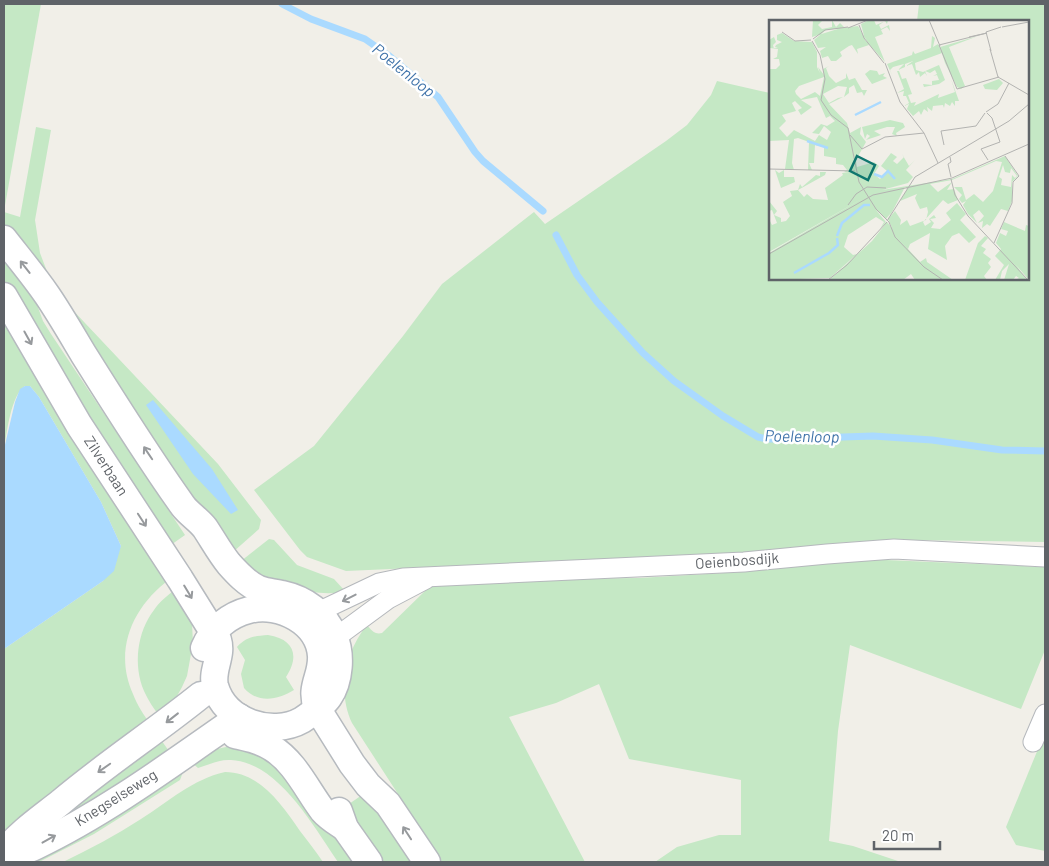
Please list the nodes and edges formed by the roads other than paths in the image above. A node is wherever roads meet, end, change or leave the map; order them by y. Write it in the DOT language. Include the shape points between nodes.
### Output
graph roads {
  1 [pos="4,239"];
  2 [pos="4,296"];
  3 [pos="1045,557"];
  4 [pos="429,577"];
  5 [pos="255,599"];
  6 [pos="309,617"];
  7 [pos="213,633"];
  8 [pos="335,638"];
  9 [pos="201,695"];
  10 [pos="323,702"];
  11 [pos="1045,714"];
  12 [pos="231,722"];
  13 [pos="270,734"];
  14 [pos="1033,742"];
  15 [pos="4,852"];
  16 [pos="4,858"];
  17 [pos="369,862"];
  18 [pos="427,862"];
  5 -- 1 [label="main road, one-way" via="233,591 196,538 184,508 47,295"];
  2 -- 7 [label="main road, Zilverbaan, one-way" via="79,425"];
  3 -- 4 [label="street, Oeienbosdijk" via="894,550 744,562"];
  4 -- 6 [label="street, Oeienbosdijk, one-way" via="379,583"];
  4 -- 8 [label="street, Oeienbosdijk" via="388,599"];
  5 -- 6 [label="main road" via="290,614"];
  5 -- 7 [label="main road"];
  6 -- 8 [label="main road" via="330,628"];
  6 -- 10 [label="main road" via="320,647 320,670 314,698"];
  7 -- 9 [label="main road" via="200,658"];
  7 -- 12 [label="main road, Zilverbaan" via="220,648 215,666 215,686 229,709"];
  8 -- 10 [label="main road" via="339,660 334,686"];
  9 -- 12 [label="main road" via="213,717"];
  9 -- 15 [label="main road, Knegselseweg, one-way" via="87,779 17,837"];
  10 -- 13 [label="main road" via="301,720"];
  18 -- 10 [label="main road, one-way" via="388,804 368,785"];
  11 -- 14 [label="street"];
  12 -- 13 [label="main road" via="236,735"];
  16 -- 12 [label="main road, Knegselseweg, one-way" via="35,846 92,815"];
  13 -- 17 [label="main road" via="313,770 337,805 345,828"];
}
